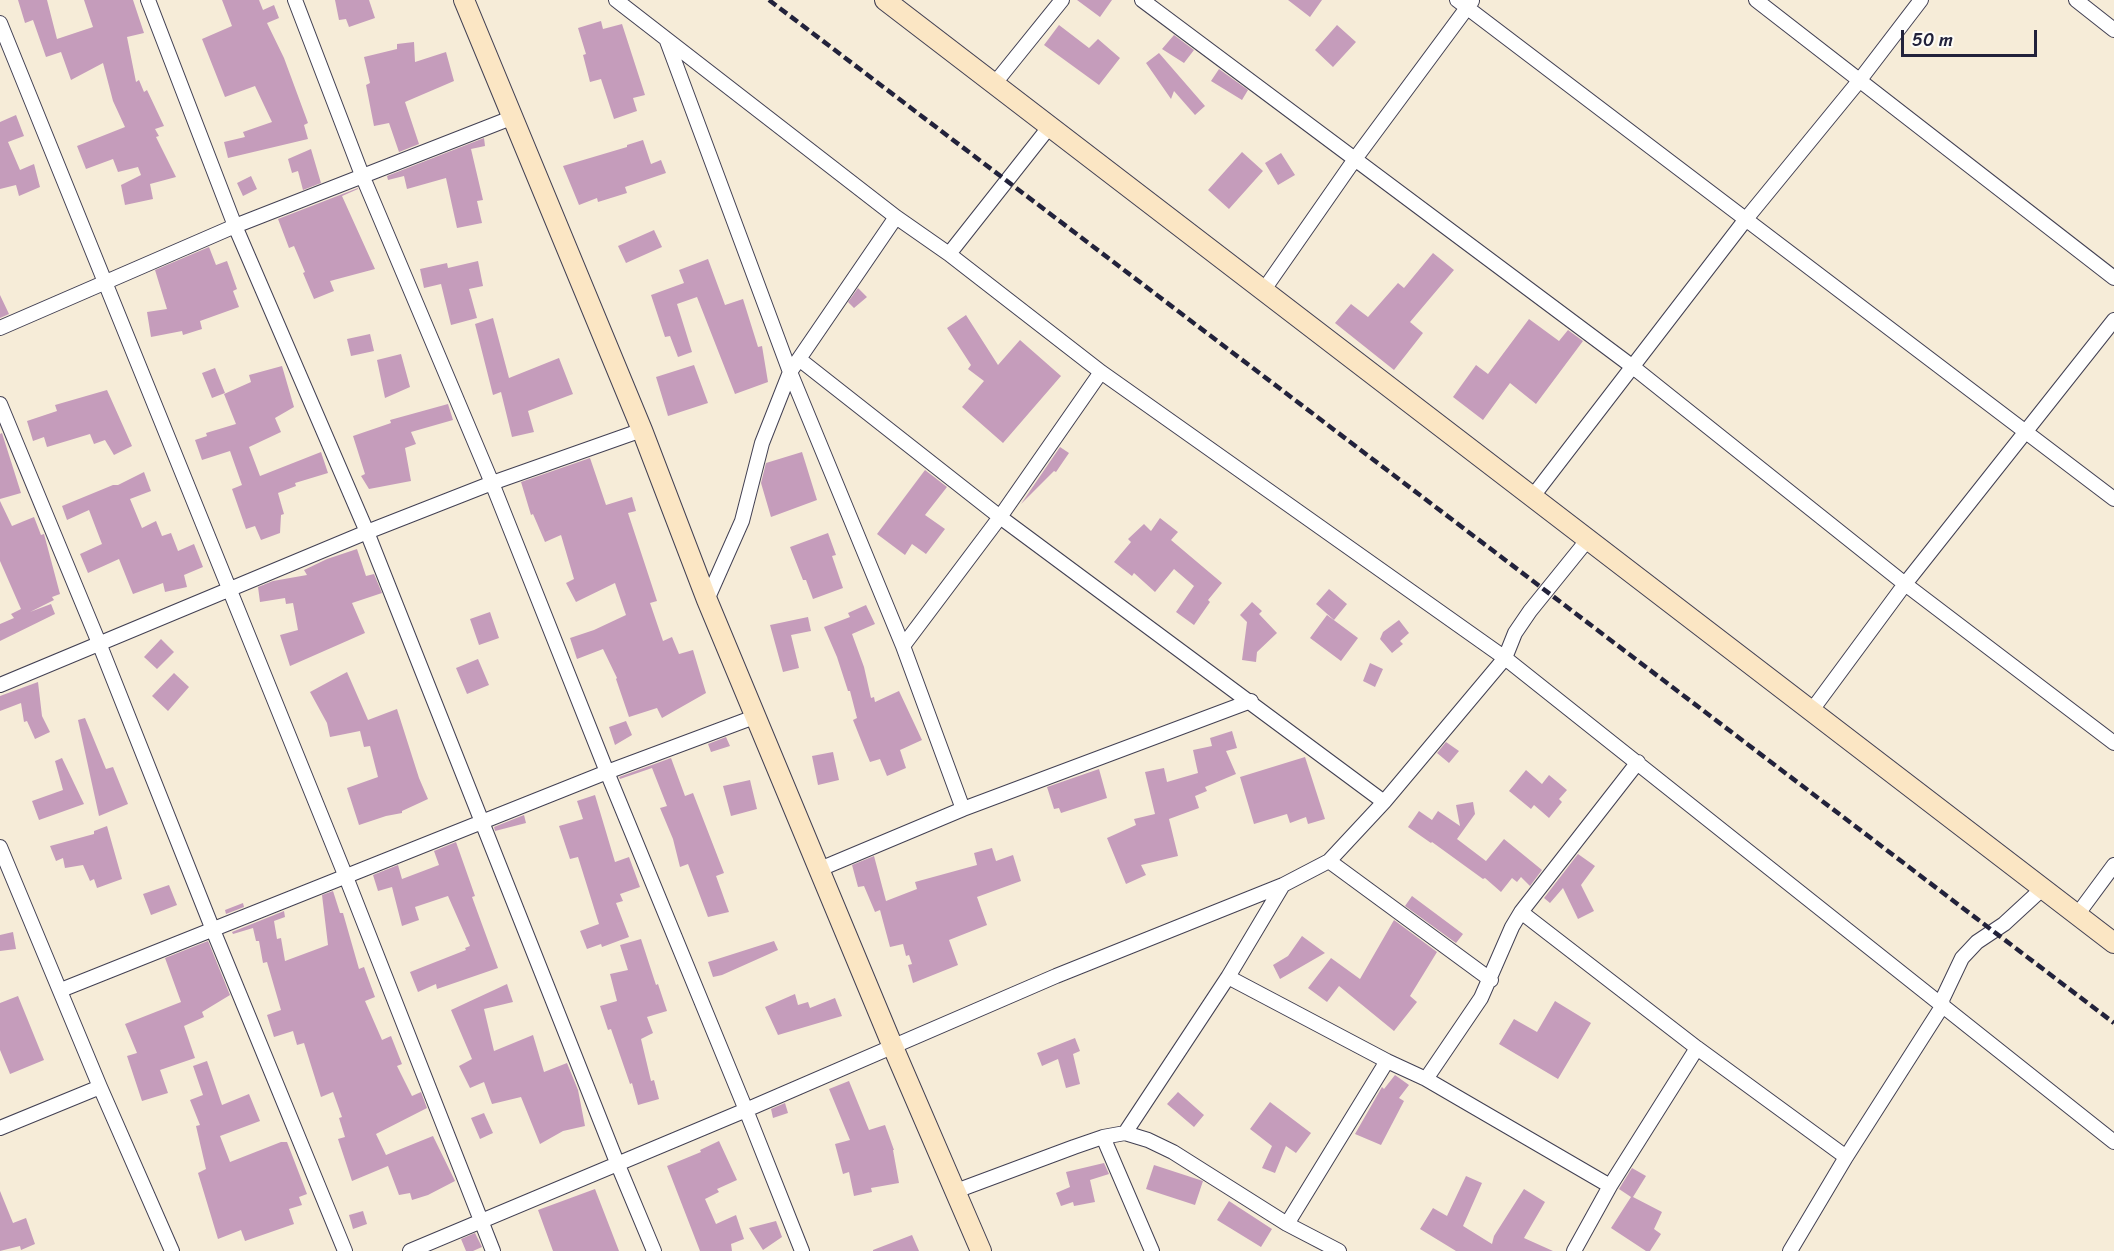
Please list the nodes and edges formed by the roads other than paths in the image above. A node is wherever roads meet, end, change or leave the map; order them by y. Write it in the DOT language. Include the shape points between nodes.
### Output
graph roads {
  1 [pos="148,0"];
  2 [pos="295,0"];
  3 [pos="464,0"];
  4 [pos="616,0"];
  5 [pos="885,0"];
  6 [pos="1062,0"];
  7 [pos="1142,0"];
  8 [pos="1755,0"];
  9 [pos="1921,0"];
  10 [pos="2076,0"];
  11 [pos="1466,2"];
  12 [pos="0,23"];
  13 [pos="2114,30"];
  14 [pos="666,39"];
  15 [pos="1859,81"];
  16 [pos="995,83"];
  17 [pos="512,118"];
  18 [pos="1050,126"];
  19 [pos="1355,159"];
  20 [pos="362,175"];
  21 [pos="896,217"];
  22 [pos="1746,219"];
  23 [pos="235,226"];
  24 [pos="949,254"];
  25 [pos="2114,278"];
  26 [pos="104,284"];
  27 [pos="1263,291"];
  28 [pos="2114,320"];
  29 [pos="0,328"];
  30 [pos="799,359"];
  31 [pos="1633,367"];
  32 [pos="790,372"];
  33 [pos="1101,372"];
  34 [pos="0,404"];
  35 [pos="642,430"];
  36 [pos="2026,432"];
  37 [pos="492,483"];
  38 [pos="1533,496"];
  39 [pos="2114,499"];
  40 [pos="1000,517"];
  41 [pos="367,532"];
  42 [pos="1588,538"];
  43 [pos="1905,584"];
  44 [pos="229,588"];
  45 [pos="707,600"];
  46 [pos="99,643"];
  47 [pos="903,646"];
  48 [pos="1505,658"];
  49 [pos="0,685"];
  50 [pos="1251,701"];
  51 [pos="1812,710"];
  52 [pos="757,716"];
  53 [pos="2114,743"];
  54 [pos="1638,762"];
  55 [pos="607,772"];
  56 [pos="1384,801"];
  57 [pos="963,809"];
  58 [pos="482,824"];
  59 [pos="0,847"];
  60 [pos="1329,861"];
  61 [pos="2114,865"];
  62 [pos="820,869"];
  63 [pos="346,877"];
  64 [pos="1283,885"];
  65 [pos="2042,889"];
  66 [pos="1521,912"];
  67 [pos="2077,915"];
  68 [pos="213,930"];
  69 [pos="2114,943"];
  70 [pos="1228,978"];
  71 [pos="1491,980"];
  72 [pos="61,990"];
  73 [pos="1943,1005"];
  74 [pos="892,1047"];
  75 [pos="1697,1048"];
  76 [pos="1387,1061"];
  77 [pos="1426,1079"];
  78 [pos="100,1087"];
  79 [pos="746,1110"];
  80 [pos="0,1128"];
  81 [pos="1125,1133"];
  82 [pos="1103,1137"];
  83 [pos="2114,1142"];
  84 [pos="1846,1157"];
  85 [pos="618,1165"];
  86 [pos="1610,1186"];
  87 [pos="956,1191"];
  88 [pos="480,1222"];
  89 [pos="1287,1224"];
  90 [pos="171,1251"];
  91 [pos="345,1251"];
  92 [pos="410,1251"];
  93 [pos="493,1251"];
  94 [pos="654,1251"];
  95 [pos="802,1251"];
  96 [pos="981,1251"];
  97 [pos="1152,1251"];
  98 [pos="1339,1251"];
  99 [pos="1574,1251"];
  100 [pos="1790,1251"];
  1 -- 23 [label="street"];
  2 -- 20 [label="street"];
  3 -- 17 [label="main road"];
  4 -- 14 [label="street"];
  5 -- 16 [label="main road"];
  6 -- 16 [label="street"];
  7 -- 19 [label="street"];
  8 -- 15 [label="street"];
  9 -- 15 [label="street"];
  10 -- 13 [label="street"];
  11 -- 19 [label="street"];
  11 -- 22 [label="street"];
  12 -- 26 [label="street"];
  14 -- 21 [label="street"];
  14 -- 32 [label="street"];
  15 -- 22 [label="street"];
  15 -- 25 [label="street"];
  16 -- 18 [label="main road"];
  17 -- 20 [label="street"];
  17 -- 35 [label="main road"];
  18 -- 24 [label="street"];
  18 -- 27 [label="main road"];
  19 -- 27 [label="street"];
  19 -- 31 [label="street"];
  20 -- 23 [label="street"];
  20 -- 37 [label="street"];
  21 -- 24 [label="street"];
  21 -- 30 [label="street"];
  22 -- 31 [label="street"];
  22 -- 36 [label="street"];
  23 -- 26 [label="street"];
  23 -- 41 [label="street"];
  24 -- 33 [label="street"];
  26 -- 29 [label="street"];
  26 -- 44 [label="street"];
  27 -- 38 [label="main road"];
  28 -- 36 [label="street"];
  30 -- 32 [label="street"];
  30 -- 40 [label="street"];
  31 -- 38 [label="street"];
  31 -- 43 [label="street"];
  32 -- 45 [label="street" via="762,443 742,521"];
  32 -- 47 [label="street"];
  33 -- 40 [label="street"];
  33 -- 48 [label="street"];
  34 -- 46 [label="street"];
  35 -- 37 [label="street"];
  35 -- 45 [label="main road"];
  36 -- 39 [label="street"];
  36 -- 43 [label="street"];
  37 -- 41 [label="street"];
  37 -- 55 [label="street"];
  38 -- 42 [label="main road"];
  40 -- 47 [label="street"];
  40 -- 50 [label="street"];
  41 -- 44 [label="street"];
  41 -- 58 [label="street"];
  42 -- 48 [label="street" via="1530,610"];
  42 -- 51 [label="main road"];
  43 -- 51 [label="street"];
  43 -- 53 [label="street"];
  44 -- 46 [label="street"];
  44 -- 63 [label="street"];
  45 -- 52 [label="main road"];
  46 -- 49 [label="street"];
  46 -- 68 [label="street"];
  47 -- 57 [label="street"];
  48 -- 54 [label="street"];
  48 -- 56 [label="street"];
  50 -- 56 [label="street"];
  50 -- 57 [label="street"];
  51 -- 65 [label="main road"];
  52 -- 55 [label="street"];
  52 -- 62 [label="main road"];
  54 -- 66 [label="street"];
  54 -- 73 [label="street"];
  55 -- 58 [label="street"];
  55 -- 79 [label="street"];
  56 -- 60 [label="street"];
  57 -- 62 [label="street"];
  58 -- 63 [label="street"];
  58 -- 85 [label="street"];
  59 -- 72 [label="street"];
  60 -- 64 [label="street"];
  60 -- 71 [label="street"];
  61 -- 67 [label="street"];
  62 -- 74 [label="main road"];
  63 -- 68 [label="street"];
  63 -- 88 [label="street"];
  64 -- 70 [label="street"];
  64 -- 74 [label="street"];
  65 -- 67 [label="main road"];
  65 -- 73 [label="street" via="1970,948 1942,999"];
  66 -- 71 [label="street"];
  66 -- 75 [label="street"];
  67 -- 69 [label="main road"];
  68 -- 72 [label="street"];
  68 -- 91 [label="street"];
  70 -- 76 [label="street"];
  70 -- 81 [label="street"];
  71 -- 77 [label="street"];
  72 -- 78 [label="street"];
  73 -- 83 [label="street"];
  73 -- 84 [label="street"];
  74 -- 79 [label="street"];
  74 -- 87 [label="main road"];
  75 -- 84 [label="street"];
  75 -- 86 [label="street"];
  76 -- 77 [label="street"];
  76 -- 89 [label="street"];
  77 -- 86 [label="street"];
  78 -- 80 [label="street"];
  78 -- 90 [label="street"];
  79 -- 85 [label="street"];
  79 -- 95 [label="street"];
  81 -- 82 [label="street"];
  81 -- 89 [label="street" via="1173,1152"];
  82 -- 87 [label="street"];
  82 -- 97 [label="street"];
  84 -- 100 [label="street"];
  85 -- 88 [label="street"];
  85 -- 94 [label="street"];
  86 -- 99 [label="street"];
  87 -- 96 [label="main road"];
  88 -- 92 [label="street"];
  88 -- 93 [label="street"];
  89 -- 98 [label="street"];
}
